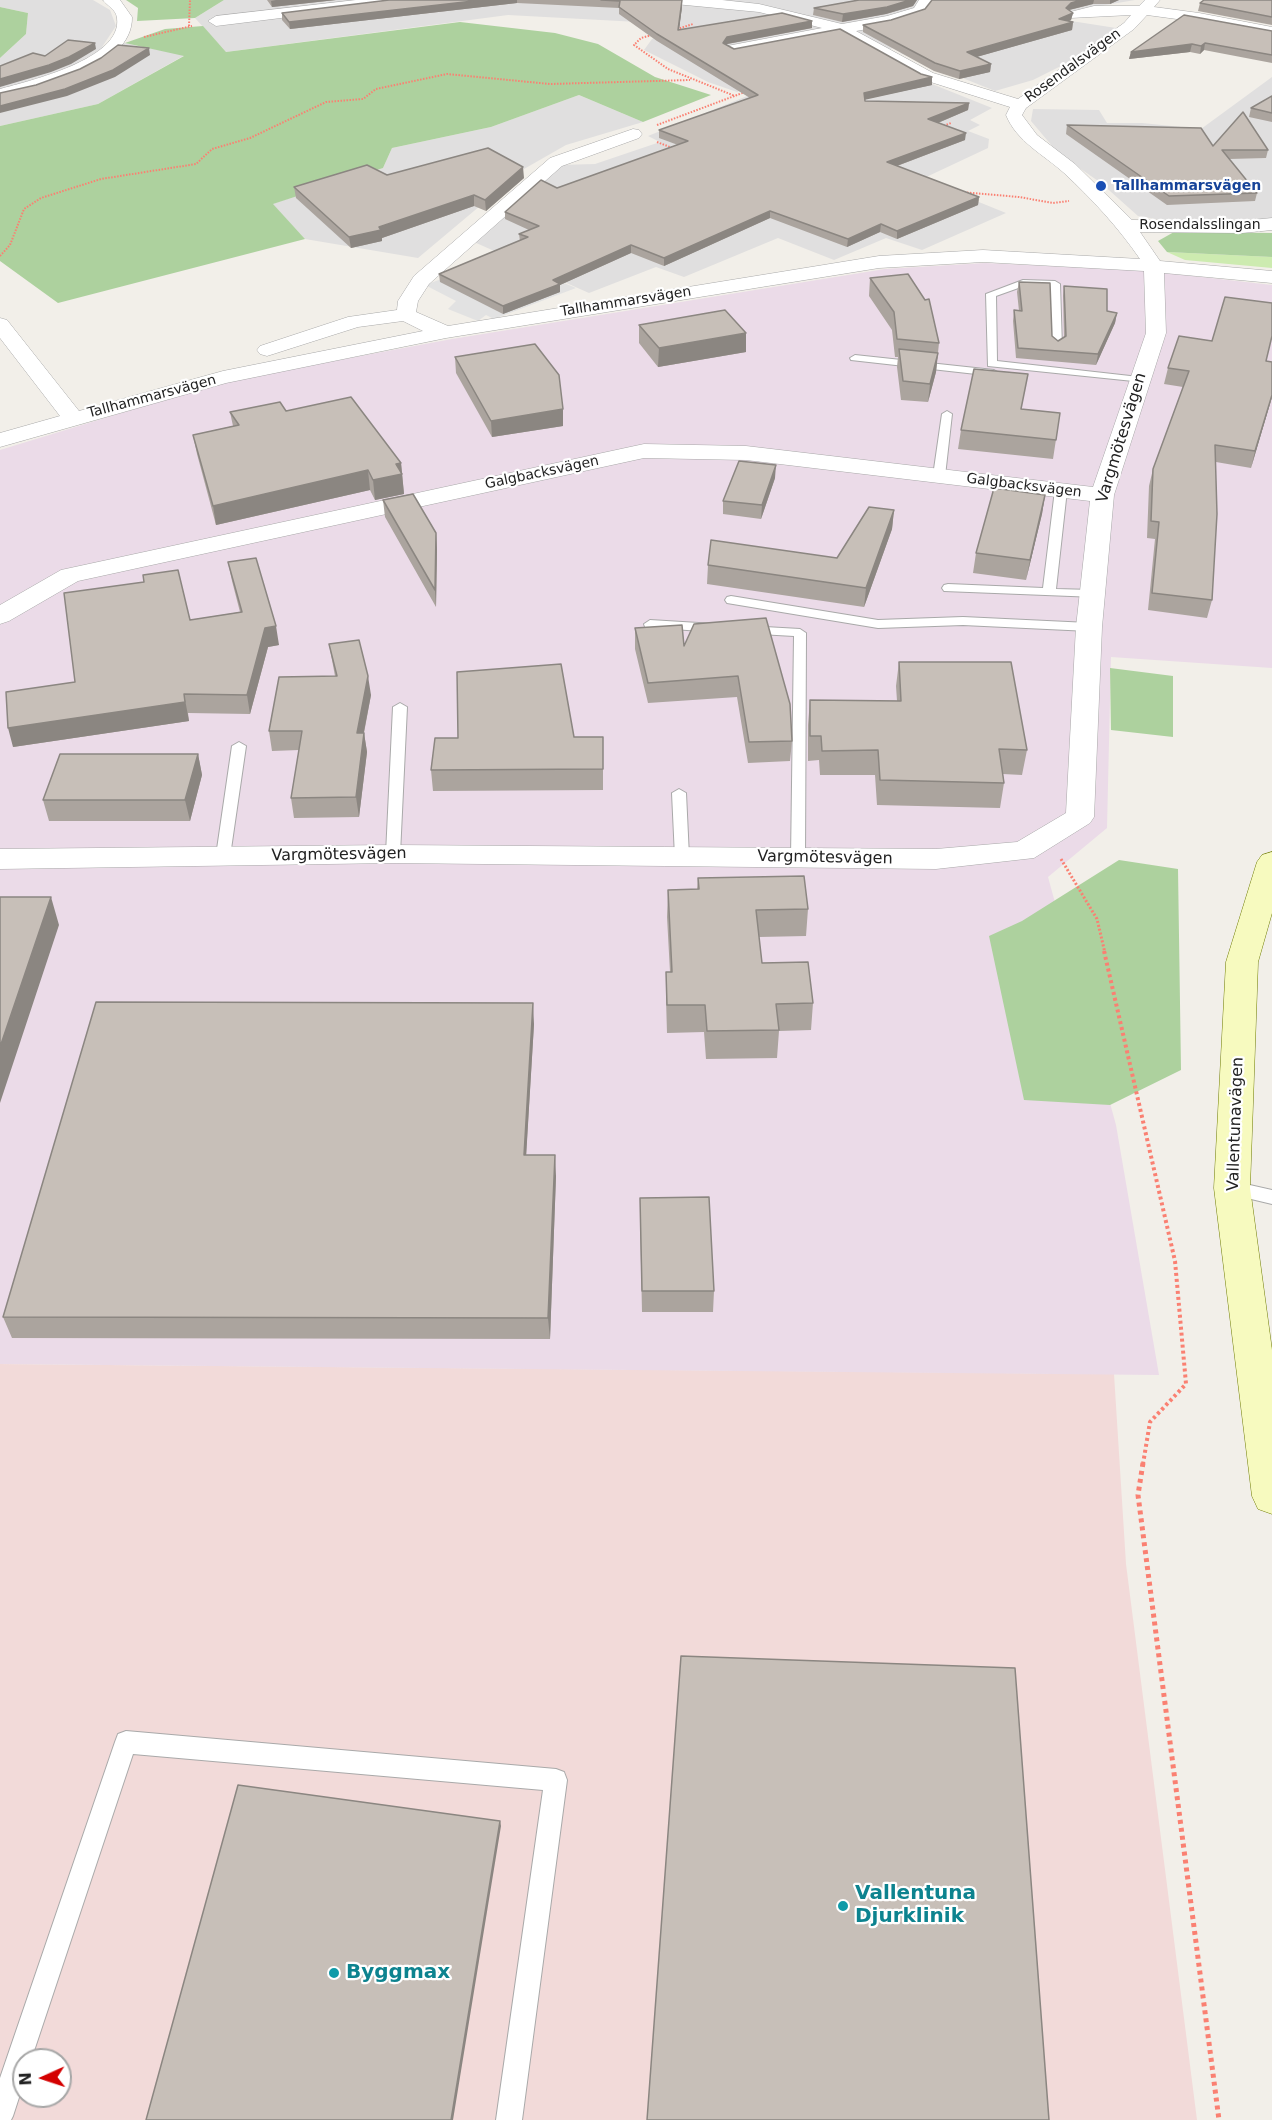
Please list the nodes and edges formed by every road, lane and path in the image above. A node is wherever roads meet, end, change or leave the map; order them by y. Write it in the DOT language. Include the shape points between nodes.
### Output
graph roads {
  1 [pos="110,0"];
  2 [pos="190,0"];
  3 [pos="394,0"];
  4 [pos="675,0"];
  5 [pos="927,0"];
  6 [pos="359,2"];
  7 [pos="1151,2"];
  8 [pos="710,3"];
  9 [pos="789,7"];
  10 [pos="216,21"];
  11 [pos="189,26"];
  12 [pos="1129,26"];
  13 [pos="672,30"];
  14 [pos="842,30"];
  15 [pos="1272,32"];
  16 [pos="662,33"];
  17 [pos="116,44"];
  18 [pos="733,49"];
  19 [pos="690,80"];
  20 [pos="750,90"];
  21 [pos="0,94"];
  22 [pos="735,96"];
  23 [pos="1020,105"];
  24 [pos="951,123"];
  25 [pos="935,129"];
  26 [pos="633,134"];
  27 [pos="656,142"];
  28 [pos="675,149"];
  29 [pos="960,192"];
  30 [pos="1102,201"];
  31 [pos="1272,224"];
  32 [pos="1127,226"];
  33 [pos="0,256"];
  34 [pos="1154,266"];
  35 [pos="1272,277"];
  36 [pos="405,315"];
  37 [pos="0,324"];
  38 [pos="446,332"];
  39 [pos="1057,347"];
  40 [pos="855,358"];
  41 [pos="206,370"];
  42 [pos="1137,384"];
  43 [pos="947,414"];
  44 [pos="74,418"];
  45 [pos="0,440"];
  46 [pos="939,476"];
  47 [pos="1061,490"];
  48 [pos="1102,495"];
  49 [pos="948,588"];
  50 [pos="1049,592"];
  51 [pos="1092,594"];
  52 [pos="731,600"];
  53 [pos="0,616"];
  54 [pos="650,624"];
  55 [pos="1089,627"];
  56 [pos="400,707"];
  57 [pos="239,746"];
  58 [pos="679,793"];
  59 [pos="1048,838"];
  60 [pos="393,854"];
  61 [pos="223,856"];
  62 [pos="682,857"];
  63 [pos="798,858"];
  64 [pos="0,859"];
  65 [pos="1272,862"];
  66 [pos="1232,1188"];
  67 [pos="1272,1197"];
  68 [pos="1272,1496"];
  69 [pos="0,2116"];
  70 [pos="509,2120"];
  71 [pos="1219,2120"];
  1 -- 17 [label="street" via="121,8 125,18 126,26"];
  2 -- 11 [label="path"];
  3 -- 6 [label="street"];
  4 -- 8 [label="street"];
  5 -- 14 [label="street" via="919,11"];
  6 -- 10 [label="street"];
  7 -- 12 [label="street, Rosendalsvägen"];
  7 -- 12 [label="street" via="1083,10 1074,15"];
  7 -- 15 [label="street"];
  8 -- 9 [label="street"];
  8 -- 13 [label="path" via="705,20"];
  9 -- 14 [label="street"];
  10 -- 11 [label="path"];
  11 -- 17 [label="path"];
  12 -- 23 [label="street, Rosendalsvägen"];
  14 -- 18 [label="street"];
  14 -- 23 [label="street" via="927,76"];
  16 -- 19 [label="path" via="641,38 634,45 643,55"];
  17 -- 21 [label="street" via="79,69"];
  19 -- 22 [label="path"];
  19 -- 33 [label="path" via="550,84 447,74 400,82 376,89 363,99 326,102 250,138 212,149 196,164 101,179 41,198 24,209 10,245"];
  20 -- 22 [label="path"];
  22 -- 26 [label="path"];
  23 -- 30 [label="street, Rosendalsvägen" via="1014,115 1030,139 1069,168"];
  24 -- 25 [label="path"];
  26 -- 36 [label="street" via="556,162 421,280 408,301"];
  27 -- 28 [label="path"];
  29 -- 30 [label="path" via="1053,203"];
  30 -- 32 [label="street, Rosendalsvägen"];
  31 -- 32 [label="street, Rosendalsslingan"];
  32 -- 34 [label="street, Rosendalsvägen"];
  34 -- 35 [label="street, Tallhammarsvägen"];
  34 -- 38 [label="street, Tallhammarsvägen" via="983,256 879,262"];
  34 -- 42 [label="street, Vargmötesvägen" via="1156,333"];
  36 -- 38 [label="street"];
  36 -- 41 [label="street" via="355,321"];
  37 -- 44 [label="street"];
  38 -- 44 [label="street, Tallhammarsvägen" via="223,377"];
  39 -- 42 [label="lane" via="1055,284 1023,283 991,294 992,364"];
  40 -- 42 [label="lane"];
  42 -- 48 [label="street, Vargmötesvägen"];
  43 -- 46 [label="lane"];
  44 -- 45 [label="street, Tallhammarsvägen"];
  46 -- 47 [label="street, Galgbacksvägen"];
  46 -- 53 [label="street, Galgbacksvägen" via="746,453 644,451 70,575"];
  47 -- 48 [label="street, Galgbacksvägen"];
  47 -- 50 [label="lane"];
  48 -- 51 [label="street, Vargmötesvägen"];
  49 -- 50 [label="lane"];
  50 -- 51 [label="lane"];
  51 -- 55 [label="street, Vargmötesvägen"];
  52 -- 55 [label="lane" via="878,624 963,621"];
  54 -- 63 [label="lane" via="800,633"];
  55 -- 59 [label="street, Vargmötesvägen" via="1080,817"];
  56 -- 60 [label="lane"];
  57 -- 61 [label="lane"];
  58 -- 62 [label="lane"];
  59 -- 63 [label="street, Vargmötesvägen" via="1024,851 936,859"];
  59 -- 71 [label="path" via="1097,919 1175,1261 1186,1384 1150,1422 1138,1495"];
  60 -- 61 [label="street, Vargmötesvägen"];
  60 -- 62 [label="street, Vargmötesvägen"];
  61 -- 64 [label="street, Vargmötesvägen"];
  62 -- 63 [label="street, Vargmötesvägen"];
  65 -- 66 [label="main road, Vallentunavägen" via="1242,962"];
  66 -- 67 [label="lane"];
  66 -- 68 [label="main road, Vallentunavägen"];
  69 -- 70 [label="lane" via="126,1742 556,1780"];
}
